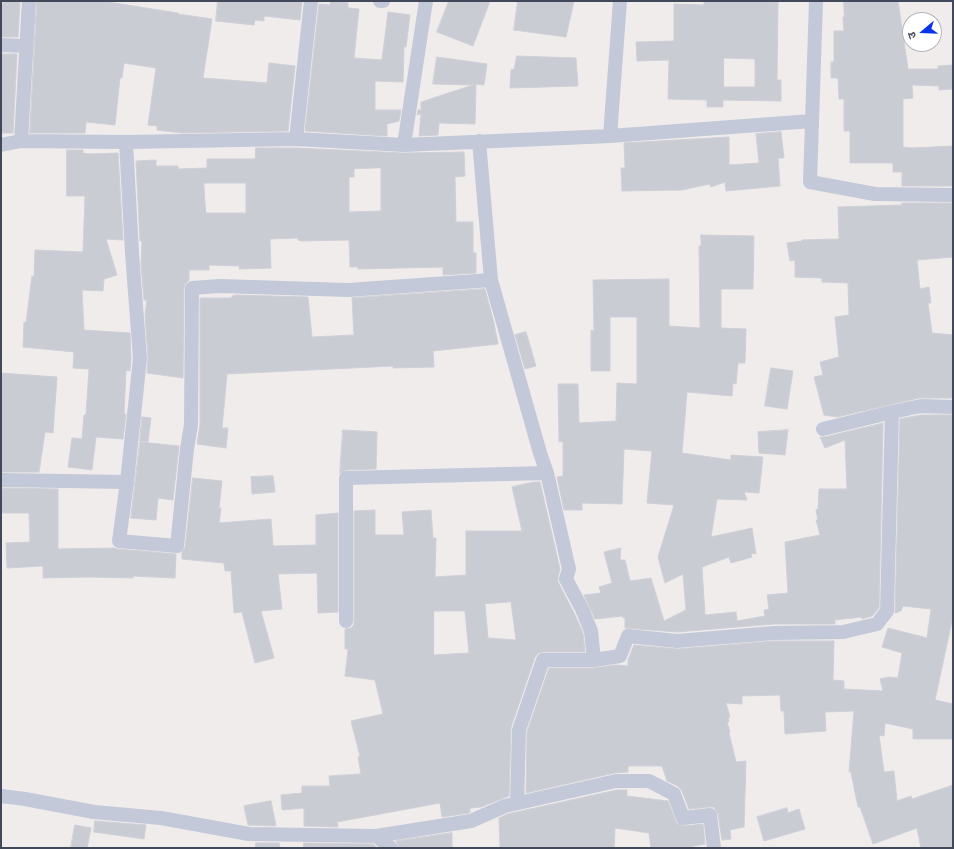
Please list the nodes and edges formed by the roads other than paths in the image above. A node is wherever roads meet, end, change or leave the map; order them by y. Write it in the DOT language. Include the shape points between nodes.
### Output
graph roads {
  1 [pos="29,1"];
  2 [pos="311,1"];
  3 [pos="380,1"];
  4 [pos="383,1"];
  5 [pos="426,1"];
  6 [pos="620,1"];
  7 [pos="816,1"];
  8 [pos="1,45"];
  9 [pos="27,46"];
  10 [pos="812,121"];
  11 [pos="610,136"];
  12 [pos="296,139"];
  13 [pos="21,141"];
  14 [pos="479,141"];
  15 [pos="126,142"];
  16 [pos="1,145"];
  17 [pos="404,145"];
  18 [pos="953,195"];
  19 [pos="492,280"];
  20 [pos="953,407"];
  21 [pos="892,412"];
  22 [pos="823,430"];
  23 [pos="547,473"];
  24 [pos="1,480"];
  25 [pos="127,482"];
  26 [pos="346,621"];
  27 [pos="594,660"];
  28 [pos="1,796"];
  29 [pos="517,803"];
  30 [pos="376,836"];
  31 [pos="391,848"];
  32 [pos="714,848"];
  1 -- 9 [label="street"];
  2 -- 12 [label="street"];
  3 -- 4 [label="street"];
  5 -- 17 [label="street"];
  6 -- 11 [label="street"];
  7 -- 10 [label="street"];
  8 -- 9 [label="street"];
  9 -- 13 [label="street"];
  10 -- 11 [label="street"];
  10 -- 18 [label="street" via="810,182 875,194"];
  11 -- 14 [label="street"];
  12 -- 15 [label="street"];
  12 -- 17 [label="street"];
  13 -- 15 [label="street"];
  13 -- 16 [label="street"];
  14 -- 17 [label="street"];
  14 -- 19 [label="street"];
  15 -- 25 [label="street" via="140,358"];
  19 -- 23 [label="street"];
  19 -- 25 [label="street" via="348,290 220,286 192,288 191,426 177,546 119,541"];
  20 -- 21 [label="street" via="921,406"];
  21 -- 22 [label="street"];
  21 -- 27 [label="street" via="887,611 877,624 844,632 774,633 677,641 628,636 620,656"];
  23 -- 26 [label="street" via="346,478"];
  23 -- 27 [label="street" via="569,569 566,579 592,631"];
  24 -- 25 [label="street"];
  27 -- 29 [label="street" via="542,660 519,730"];
  28 -- 30 [label="street" via="94,812 161,818 249,834"];
  29 -- 30 [label="street" via="472,821"];
  29 -- 32 [label="street" via="616,781 649,781 674,794 683,818 710,815"];
  30 -- 31 [label="street"];
}
